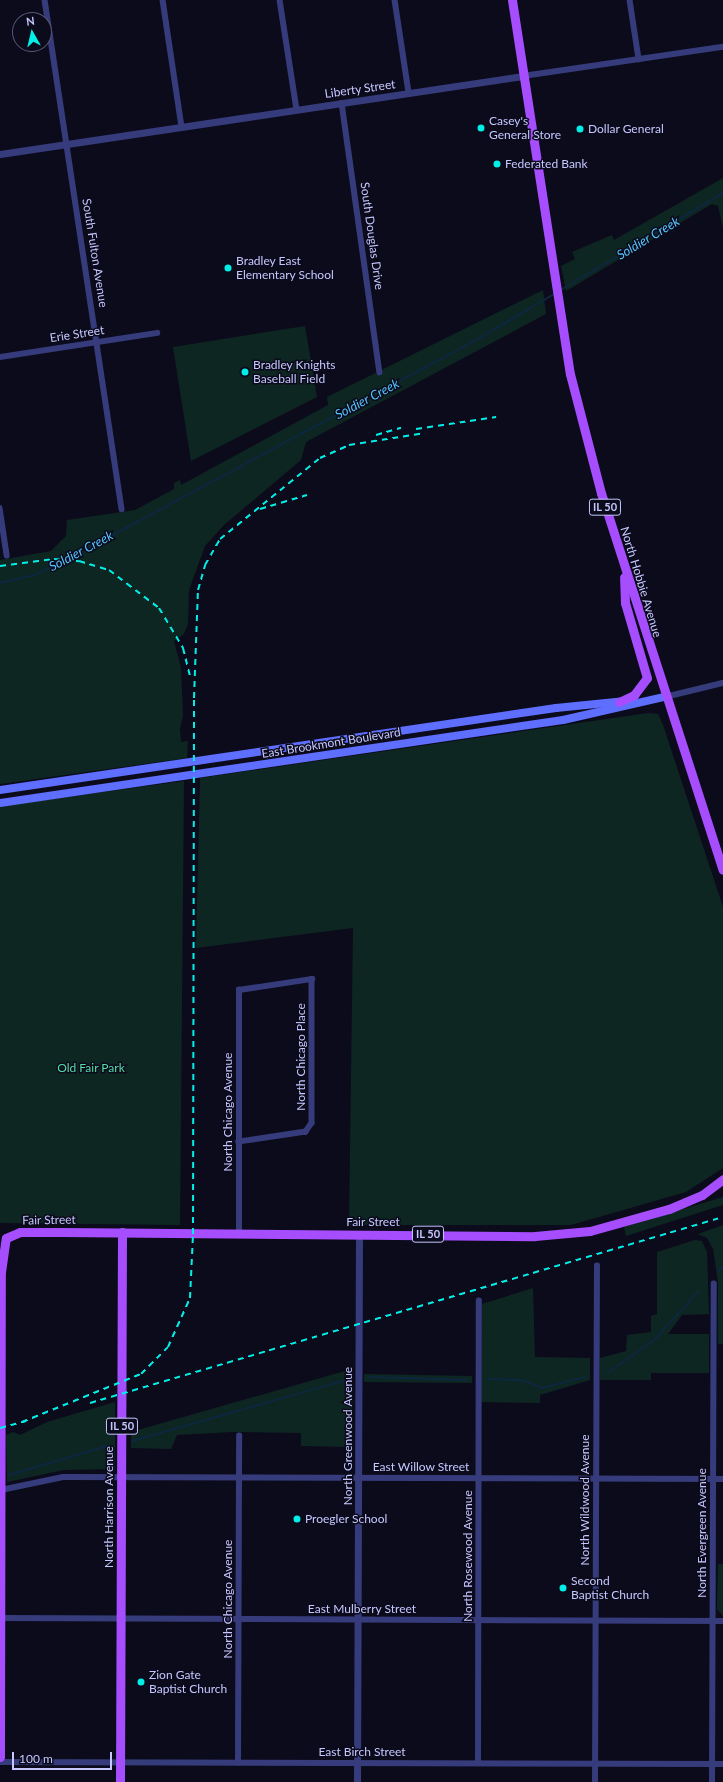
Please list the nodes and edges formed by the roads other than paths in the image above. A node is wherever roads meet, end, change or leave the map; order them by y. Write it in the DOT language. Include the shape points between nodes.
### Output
graph roads {
  1 [pos="45,0"];
  2 [pos="163,0"];
  3 [pos="280,0"];
  4 [pos="395,0"];
  5 [pos="512,0"];
  6 [pos="630,0"];
  7 [pos="723,47"];
  8 [pos="638,59"];
  9 [pos="523,76"];
  10 [pos="409,93"];
  11 [pos="342,103"];
  12 [pos="297,110"];
  13 [pos="182,127"];
  14 [pos="67,144"];
  15 [pos="0,154"];
  16 [pos="157,333"];
  17 [pos="97,342"];
  18 [pos="0,357"];
  19 [pos="380,372"];
  20 [pos="0,508"];
  21 [pos="122,509"];
  22 [pos="7,555"];
  23 [pos="624,570"];
  24 [pos="723,683"];
  25 [pos="664,697"];
  26 [pos="619,702"];
  27 [pos="0,790"];
  28 [pos="0,803"];
  29 [pos="723,870"];
  30 [pos="312,979"];
  31 [pos="239,1142"];
  32 [pos="723,1179"];
  33 [pos="122,1232"];
  34 [pos="238,1234"];
  35 [pos="359,1234"];
  36 [pos="597,1266"];
  37 [pos="0,1272"];
  38 [pos="714,1284"];
  39 [pos="479,1301"];
  40 [pos="0,1400"];
  41 [pos="239,1436"];
  42 [pos="122,1477"];
  43 [pos="239,1477"];
  44 [pos="358,1478"];
  45 [pos="479,1478"];
  46 [pos="596,1479"];
  47 [pos="713,1479"];
  48 [pos="723,1479"];
  49 [pos="1,1490"];
  50 [pos="0,1618"];
  51 [pos="120,1619"];
  52 [pos="239,1619"];
  53 [pos="358,1620"];
  54 [pos="480,1620"];
  55 [pos="596,1620"];
  56 [pos="712,1621"];
  57 [pos="723,1621"];
  58 [pos="0,1757"];
  59 [pos="0,1762"];
  60 [pos="120,1762"];
  61 [pos="238,1763"];
  62 [pos="357,1763"];
  63 [pos="478,1763"];
  64 [pos="595,1764"];
  65 [pos="712,1764"];
  66 [pos="723,1764"];
  67 [pos="120,1782"];
  68 [pos="357,1782"];
  69 [pos="595,1782"];
  70 [pos="712,1782"];
  1 -- 14 [label="street, South Fulton Avenue"];
  2 -- 13 [label="street"];
  3 -- 12 [label="street"];
  4 -- 10 [label="street"];
  5 -- 9 [label="main road, IL 50"];
  6 -- 8 [label="street"];
  7 -- 8 [label="street, Liberty Street"];
  8 -- 9 [label="street, Liberty Street"];
  9 -- 10 [label="street, Liberty Street"];
  9 -- 23 [label="main road, North Hobbie Avenue / IL 50" via="559,314 591,456"];
  10 -- 11 [label="street, Liberty Street"];
  11 -- 12 [label="street, Liberty Street"];
  11 -- 19 [label="street, South Douglas Drive"];
  12 -- 13 [label="street, Liberty Street"];
  13 -- 14 [label="street, Liberty Street"];
  14 -- 15 [label="street, Liberty Street"];
  14 -- 17 [label="street, South Fulton Avenue"];
  16 -- 17 [label="street, Erie Street"];
  17 -- 18 [label="street, Erie Street"];
  17 -- 21 [label="street, South Fulton Avenue"];
  20 -- 22 [label="street"];
  23 -- 25 [label="main road, North Hobbie Avenue / IL 50"];
  23 -- 26 [label="main road" via="625,603 647,678 634,695"];
  24 -- 25 [label="street, East Brookmont Boulevard"];
  25 -- 26 [label="main road, East Brookmont Boulevard"];
  25 -- 28 [label="main road, East Brookmont Boulevard" via="563,720"];
  25 -- 29 [label="main road, North Hobbie Avenue / IL 50"];
  26 -- 27 [label="main road, East Brookmont Boulevard"];
  30 -- 31 [label="street, North Chicago Place" via="312,1123 306,1132"];
  30 -- 31 [label="street, North Chicago Avenue" via="239,990"];
  31 -- 34 [label="street, North Chicago Avenue"];
  32 -- 35 [label="main road, Fair Street / IL 50" via="702,1195 669,1209 590,1231 536,1236"];
  33 -- 34 [label="main road, Fair Street / IL 50"];
  33 -- 37 [label="main road, Fair Street / IL 50" via="12,1234 3,1246"];
  33 -- 42 [label="main road, North Harrison Avenue / IL 50"];
  34 -- 35 [label="main road, Fair Street / IL 50"];
  35 -- 44 [label="street, North Greenwood Avenue"];
  36 -- 46 [label="street, North Wildwood Avenue"];
  37 -- 40 [label="main road, IL 50"];
  38 -- 47 [label="street, North Evergreen Avenue"];
  39 -- 45 [label="street, North Rosewood Avenue"];
  40 -- 49 [label="main road, IL 50"];
  41 -- 43 [label="street, North Chicago Avenue"];
  42 -- 43 [label="street, East Willow Street"];
  42 -- 49 [label="street, East Willow Street" via="63,1477"];
  42 -- 51 [label="main road, North Harrison Avenue / IL 50"];
  43 -- 44 [label="street, East Willow Street"];
  43 -- 52 [label="street, North Chicago Avenue"];
  44 -- 45 [label="street, East Willow Street"];
  44 -- 53 [label="street, North Greenwood Avenue"];
  45 -- 46 [label="street, East Willow Street"];
  45 -- 54 [label="street, North Rosewood Avenue"];
  46 -- 47 [label="street, East Willow Street"];
  46 -- 55 [label="street, North Wildwood Avenue"];
  47 -- 48 [label="street, East Willow Street"];
  47 -- 56 [label="street, North Evergreen Avenue"];
  49 -- 50 [label="main road, IL 50"];
  50 -- 51 [label="street, East Mulberry Street"];
  50 -- 58 [label="main road, IL 50"];
  51 -- 52 [label="street, East Mulberry Street"];
  51 -- 60 [label="main road, North Harrison Avenue / IL 50"];
  52 -- 53 [label="street, East Mulberry Street"];
  52 -- 61 [label="street, North Chicago Avenue"];
  53 -- 54 [label="street, East Mulberry Street"];
  53 -- 62 [label="street, North Greenwood Avenue"];
  54 -- 55 [label="street, East Mulberry Street"];
  54 -- 63 [label="street, North Rosewood Avenue"];
  55 -- 56 [label="street, East Mulberry Street"];
  55 -- 64 [label="street, North Wildwood Avenue"];
  56 -- 57 [label="street, East Mulberry Street"];
  56 -- 65 [label="street, North Evergreen Avenue"];
  59 -- 60 [label="street, East Birch Street"];
  60 -- 61 [label="street, East Birch Street"];
  60 -- 67 [label="main road, North Harrison Avenue / IL 50"];
  61 -- 62 [label="street, East Birch Street"];
  62 -- 63 [label="street, East Birch Street"];
  62 -- 68 [label="street, North Greenwood Avenue"];
  63 -- 64 [label="street, East Birch Street"];
  64 -- 65 [label="street, East Birch Street"];
  64 -- 69 [label="street, North Wildwood Avenue"];
  65 -- 66 [label="street, East Birch Street"];
  65 -- 70 [label="street, North Evergreen Avenue"];
}
